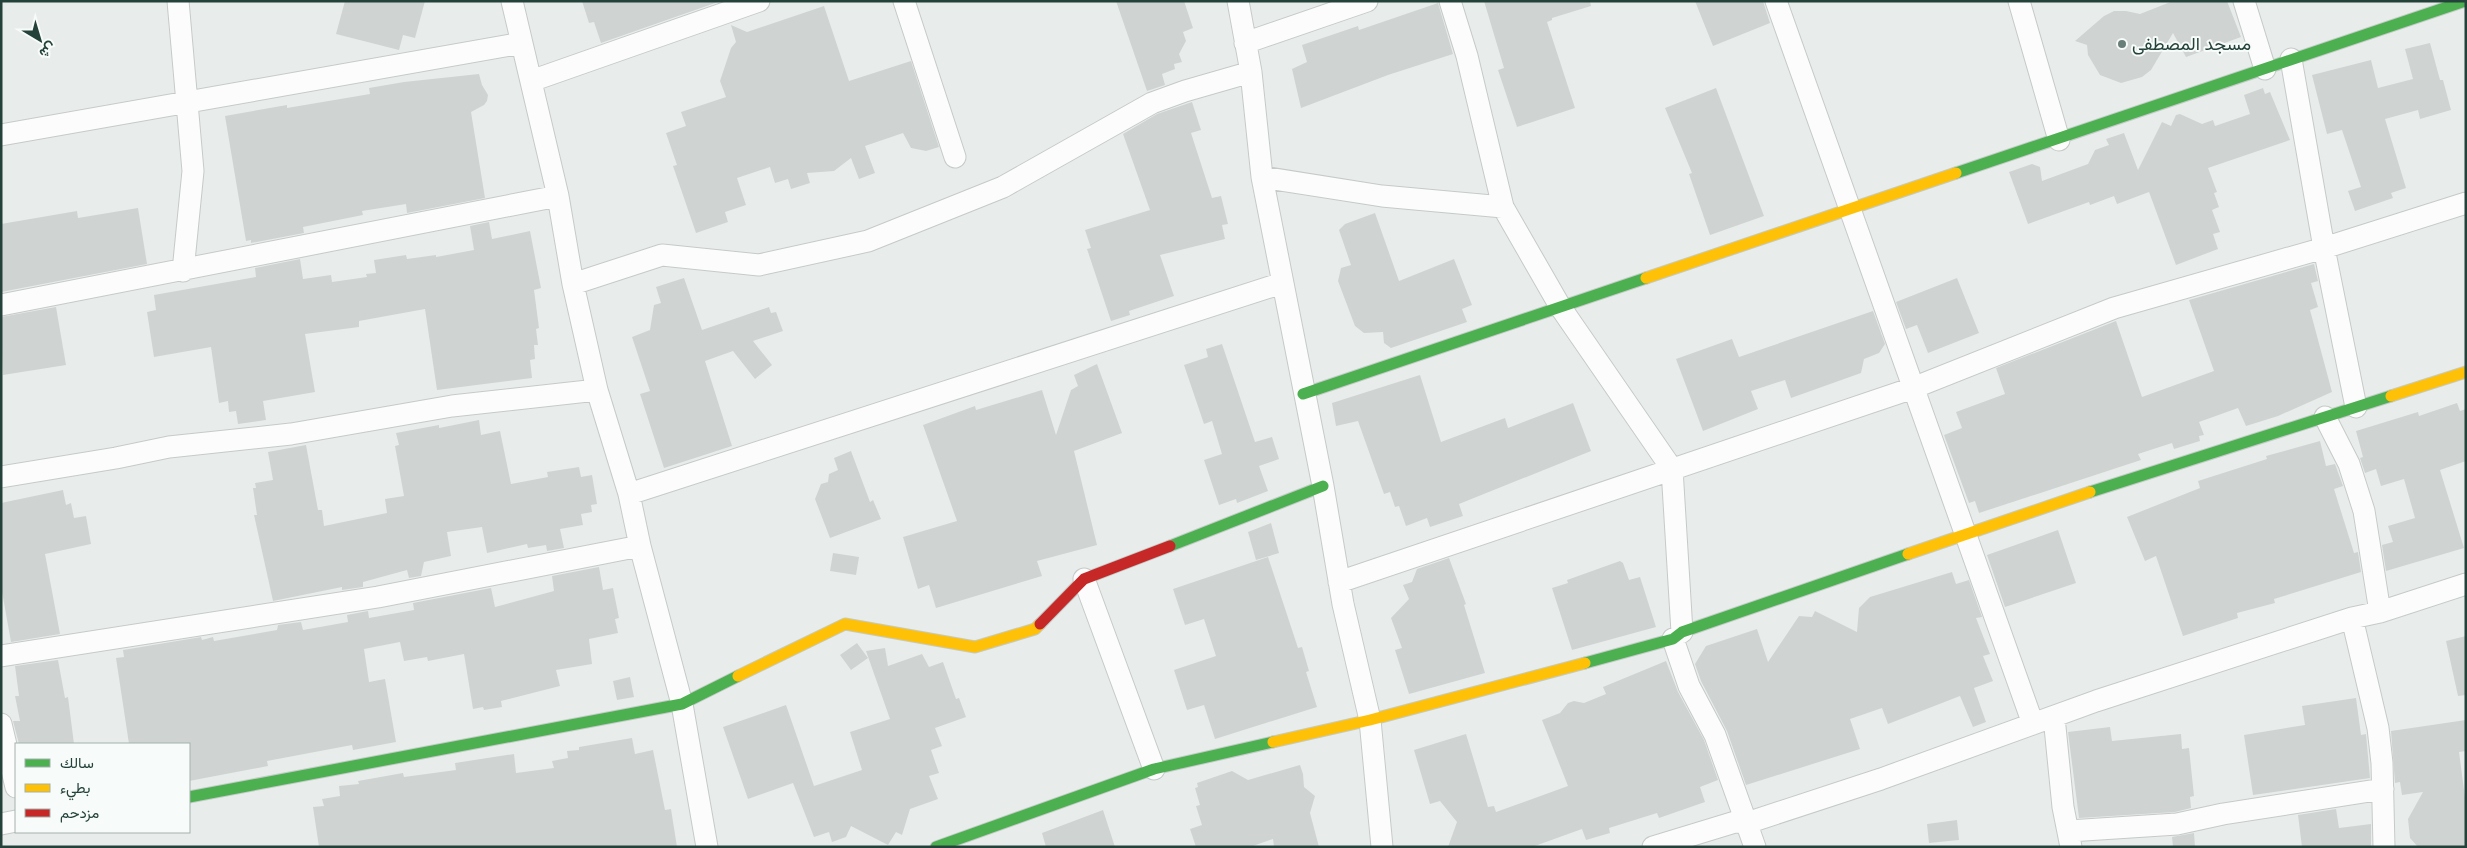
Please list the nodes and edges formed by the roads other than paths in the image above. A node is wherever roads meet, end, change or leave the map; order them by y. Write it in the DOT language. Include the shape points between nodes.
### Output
graph roads {
  1 [pos="178,1"];
  2 [pos="512,1"];
  3 [pos="759,1"];
  4 [pos="904,1"];
  5 [pos="1238,1"];
  6 [pos="1367,1"];
  7 [pos="1450,1"];
  8 [pos="1776,1"];
  9 [pos="2018,1"];
  10 [pos="2244,1"];
  11 [pos="2465,1"];
  12 [pos="522,43"];
  13 [pos="1245,43"];
  14 [pos="2291,59"];
  15 [pos="2265,70"];
  16 [pos="1251,72"];
  17 [pos="531,81"];
  18 [pos="187,102"];
  19 [pos="1,135"];
  20 [pos="2059,140"];
  21 [pos="956,157"];
  22 [pos="1262,177"];
  23 [pos="558,196"];
  24 [pos="2466,203"];
  25 [pos="1503,207"];
  26 [pos="1850,210"];
  27 [pos="2324,248"];
  28 [pos="183,271"];
  29 [pos="1282,283"];
  30 [pos="573,284"];
  31 [pos="1,306"];
  32 [pos="1561,308"];
  33 [pos="2466,372"];
  34 [pos="1913,388"];
  35 [pos="597,390"];
  36 [pos="1303,394"];
  37 [pos="2356,407"];
  38 [pos="2325,417"];
  39 [pos="1672,469"];
  40 [pos="1,477"];
  41 [pos="1323,486"];
  42 [pos="629,494"];
  43 [pos="1965,534"];
  44 [pos="640,546"];
  45 [pos="1084,579"];
  46 [pos="1339,582"];
  47 [pos="2466,584"];
  48 [pos="2380,612"];
  49 [pos="2352,618"];
  50 [pos="1677,635"];
  51 [pos="1,656"];
  52 [pos="682,704"];
  53 [pos="2054,717"];
  54 [pos="1370,720"];
  55 [pos="1,724"];
  56 [pos="2033,724"];
  57 [pos="1154,770"];
  58 [pos="15,783"];
  59 [pos="2383,789"];
  60 [pos="190,797"];
  61 [pos="15,821"];
  62 [pos="1747,823"];
  63 [pos="1,824"];
  64 [pos="2070,839"];
  65 [pos="707,847"];
  66 [pos="936,847"];
  67 [pos="1382,847"];
  68 [pos="1653,847"];
  69 [pos="1755,847"];
  70 [pos="2384,847"];
  1 -- 18 [label="street"];
  2 -- 12 [label="street"];
  3 -- 17 [label="street"];
  4 -- 21 [label="street"];
  5 -- 13 [label="street"];
  6 -- 13 [label="street"];
  7 -- 25 [label="street" via="1467,56"];
  8 -- 26 [label="street"];
  9 -- 20 [label="street"];
  10 -- 15 [label="street"];
  11 -- 14 [label="street"];
  12 -- 17 [label="street"];
  12 -- 18 [label="street"];
  13 -- 16 [label="street"];
  14 -- 15 [label="street"];
  14 -- 27 [label="street"];
  15 -- 20 [label="street"];
  16 -- 22 [label="street"];
  16 -- 30 [label="street" via="1152,103 1003,188 868,240 759,265 662,255"];
  17 -- 23 [label="street"];
  18 -- 19 [label="street"];
  18 -- 28 [label="street" via="193,171"];
  20 -- 26 [label="street"];
  22 -- 25 [label="street" via="1382,196"];
  22 -- 29 [label="street"];
  23 -- 28 [label="street"];
  23 -- 30 [label="street"];
  24 -- 27 [label="street"];
  25 -- 32 [label="street"];
  26 -- 32 [label="street"];
  26 -- 34 [label="street"];
  27 -- 34 [label="street" via="2114,308"];
  27 -- 37 [label="street"];
  28 -- 31 [label="street"];
  29 -- 36 [label="street"];
  29 -- 42 [label="street"];
  30 -- 35 [label="street"];
  32 -- 36 [label="street"];
  32 -- 39 [label="street"];
  33 -- 37 [label="street"];
  34 -- 39 [label="street"];
  34 -- 43 [label="street"];
  35 -- 40 [label="street" via="452,406 292,434 169,447"];
  35 -- 42 [label="street"];
  36 -- 41 [label="street"];
  37 -- 38 [label="street"];
  38 -- 43 [label="street"];
  38 -- 48 [label="street" via="2350,464 2364,511"];
  39 -- 46 [label="street"];
  39 -- 50 [label="street"];
  41 -- 45 [label="street"];
  41 -- 46 [label="street"];
  42 -- 44 [label="street"];
  43 -- 50 [label="street"];
  43 -- 56 [label="street"];
  44 -- 51 [label="street" via="378,597"];
  44 -- 52 [label="street"];
  45 -- 52 [label="street" via="1035,629 975,646 845,624"];
  45 -- 57 [label="street"];
  46 -- 54 [label="street"];
  47 -- 48 [label="street"];
  48 -- 49 [label="street"];
  49 -- 53 [label="street"];
  49 -- 59 [label="street" via="2378,728"];
  50 -- 54 [label="street"];
  50 -- 62 [label="street" via="1689,686 1715,735"];
  52 -- 60 [label="street"];
  52 -- 65 [label="street"];
  53 -- 56 [label="street"];
  53 -- 64 [label="street" via="2063,807"];
  54 -- 57 [label="street"];
  54 -- 67 [label="street"];
  55 -- 58 [label="street"];
  56 -- 62 [label="street"];
  57 -- 66 [label="street"];
  59 -- 64 [label="street"];
  59 -- 70 [label="street"];
  61 -- 63 [label="street"];
  62 -- 68 [label="street" via="1735,822"];
  62 -- 69 [label="street"];
}
